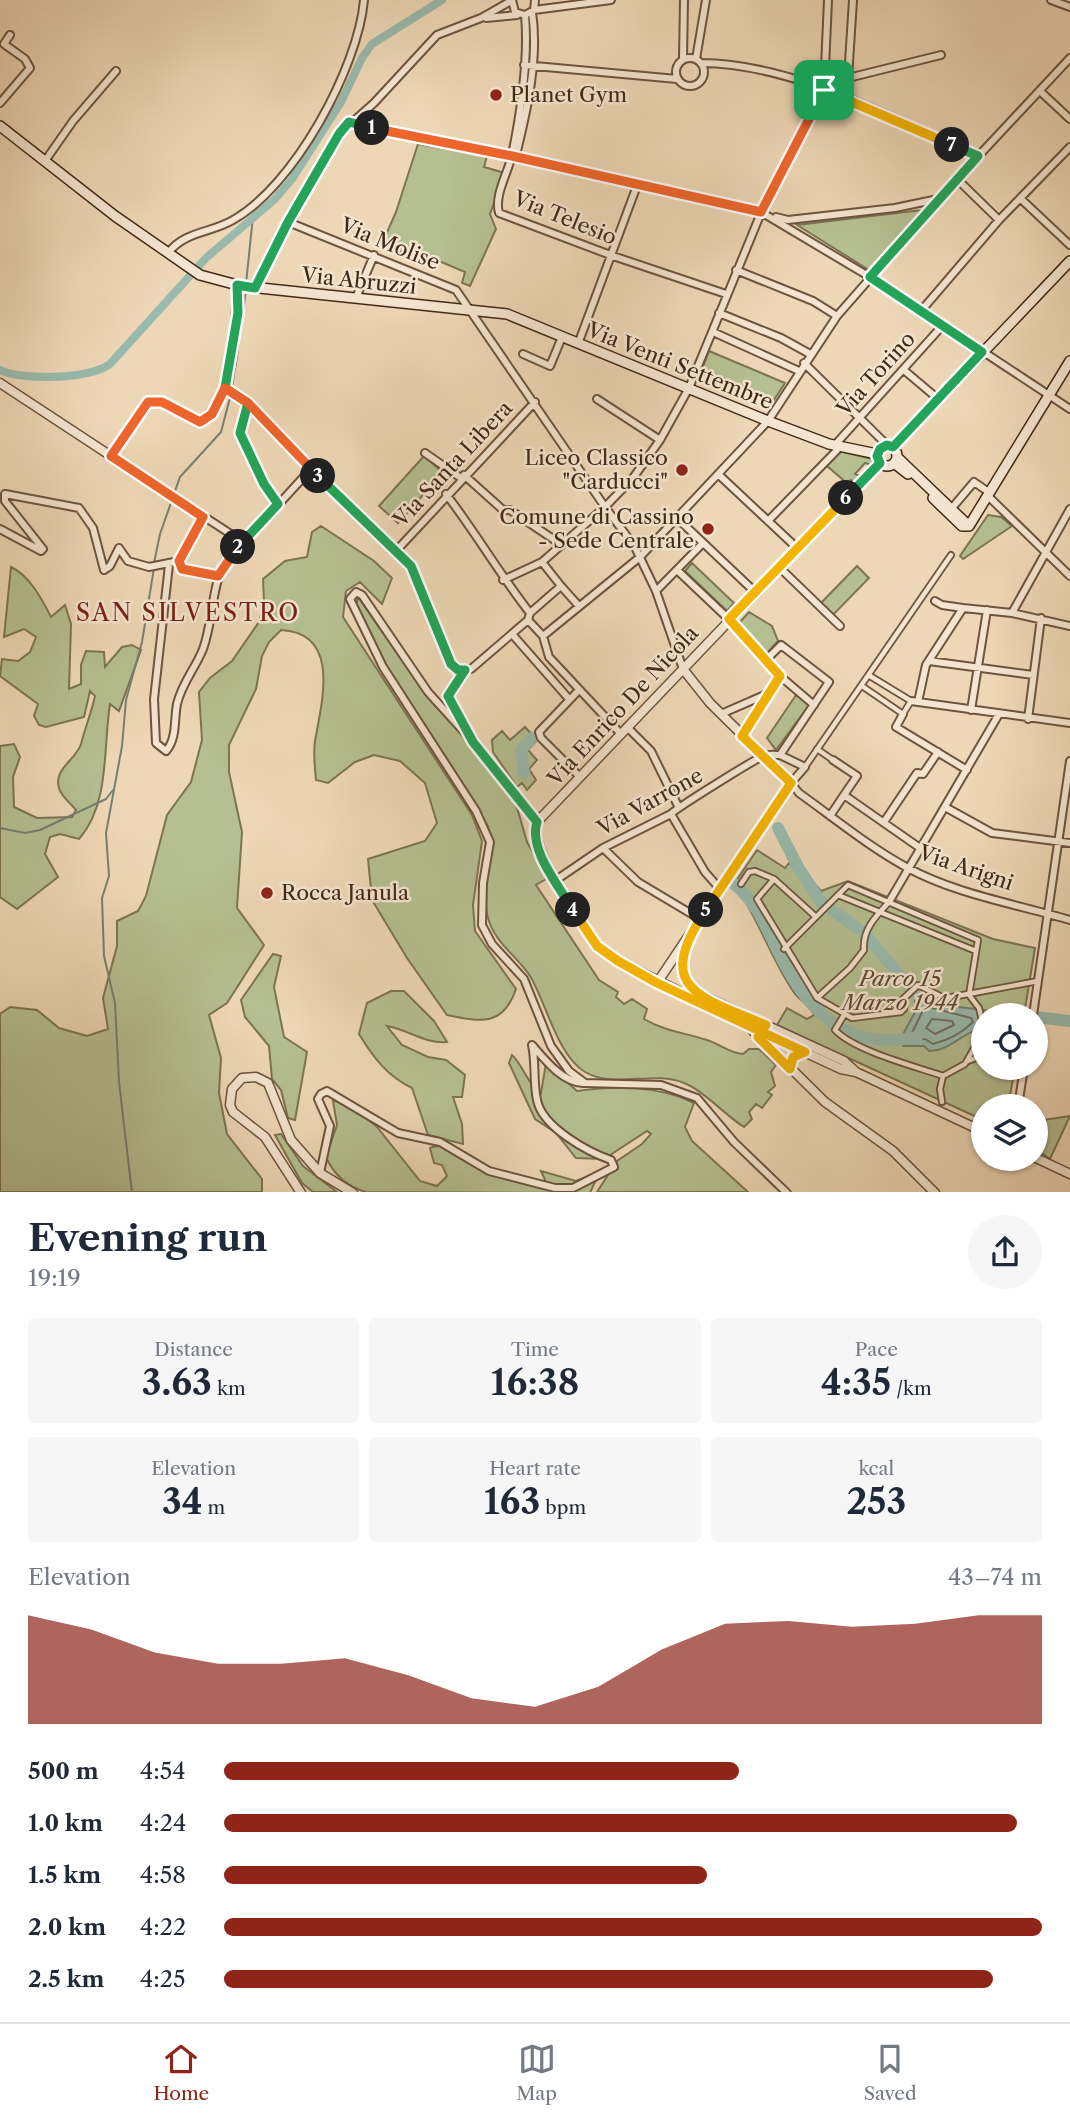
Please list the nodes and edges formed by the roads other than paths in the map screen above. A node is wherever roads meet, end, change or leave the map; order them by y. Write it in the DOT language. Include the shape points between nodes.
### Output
graph roads {
  1 [pos="364,0"];
  2 [pos="536,0"];
  3 [pos="611,0"];
  4 [pos="684,0"];
  5 [pos="706,0"];
  6 [pos="828,0"];
  7 [pos="853,0"];
  8 [pos="1051,0"];
  9 [pos="512,1"];
  10 [pos="1070,7"];
  11 [pos="552,9"];
  12 [pos="527,13"];
  13 [pos="481,18"];
  14 [pos="10,35"];
  15 [pos="941,55"];
  16 [pos="1070,58"];
  17 [pos="683,59"];
  18 [pos="698,61"];
  19 [pos="528,66"];
  20 [pos="116,71"];
  21 [pos="848,78"];
  22 [pos="677,79"];
  23 [pos="824,90"];
  24 [pos="1041,92"];
  25 [pos="844,98"];
  26 [pos="0,103"];
  27 [pos="1070,119"];
  28 [pos="349,122"];
  29 [pos="0,126"];
  30 [pos="1070,147"];
  31 [pos="514,156"];
  32 [pos="978,156"];
  33 [pos="45,161"];
  34 [pos="957,179"];
  35 [pos="638,183"];
  36 [pos="940,198"];
  37 [pos="1021,199"];
  38 [pos="761,212"];
  39 [pos="999,220"];
  40 [pos="288,222"];
  41 [pos="785,224"];
  42 [pos="1070,245"];
  43 [pos="168,253"];
  44 [pos="374,255"];
  45 [pos="613,256"];
  46 [pos="1070,261"];
  47 [pos="736,270"];
  48 [pos="1064,273"];
  49 [pos="870,277"];
  50 [pos="246,286"];
  51 [pos="726,294"];
  52 [pos="356,298"];
  53 [pos="471,311"];
  54 [pos="921,311"];
  55 [pos="719,313"];
  56 [pos="837,316"];
  57 [pos="943,325"];
  58 [pos="713,332"];
  59 [pos="562,337"];
  60 [pos="578,344"];
  61 [pos="982,352"];
  62 [pos="523,354"];
  63 [pos="810,354"];
  64 [pos="1070,360"];
  65 [pos="804,363"];
  66 [pos="905,370"];
  67 [pos="799,371"];
  68 [pos="0,383"];
  69 [pos="225,388"];
  70 [pos="689,388"];
  71 [pos="1049,396"];
  72 [pos="937,398"];
  73 [pos="597,399"];
  74 [pos="535,402"];
  75 [pos="248,403"];
  76 [pos="1070,409"];
  77 [pos="861,416"];
  78 [pos="768,421"];
  79 [pos="660,440"];
  80 [pos="837,446"];
  81 [pos="425,453"];
  82 [pos="893,453"];
  83 [pos="111,456"];
  84 [pos="879,458"];
  85 [pos="311,469"];
  86 [pos="718,474"];
  87 [pos="463,477"];
  88 [pos="446,494"];
  89 [pos="989,495"];
  90 [pos="278,504"];
  91 [pos="605,507"];
  92 [pos="952,508"];
  93 [pos="1070,509"];
  94 [pos="203,517"];
  95 [pos="677,518"];
  96 [pos="768,521"];
  97 [pos="969,526"];
  98 [pos="0,529"];
  99 [pos="243,542"];
  100 [pos="703,543"];
  101 [pos="562,545"];
  102 [pos="797,548"];
  103 [pos="396,551"];
  104 [pos="1044,551"];
  105 [pos="951,555"];
  106 [pos="640,557"];
  107 [pos="179,561"];
  108 [pos="542,562"];
  109 [pos="169,565"];
  110 [pos="779,567"];
  111 [pos="677,570"];
  112 [pos="218,576"];
  113 [pos="1070,576"];
  114 [pos="503,580"];
  115 [pos="561,586"];
  116 [pos="656,592"];
  117 [pos="755,592"];
  118 [pos="925,595"];
  119 [pos="935,601"];
  120 [pos="578,605"];
  121 [pos="963,608"];
  122 [pos="987,610"];
  123 [pos="1012,614"];
  124 [pos="529,617"];
  125 [pos="1041,618"];
  126 [pos="729,619"];
  127 [pos="840,626"];
  128 [pos="1070,626"];
  129 [pos="512,634"];
  130 [pos="543,636"];
  131 [pos="767,659"];
  132 [pos="929,661"];
  133 [pos="683,668"];
  134 [pos="977,669"];
  135 [pos="465,670"];
  136 [pos="1033,675"];
  137 [pos="780,676"];
  138 [pos="870,676"];
  139 [pos="862,686"];
  140 [pos="579,690"];
  141 [pos="768,693"];
  142 [pos="569,699"];
  143 [pos="915,702"];
  144 [pos="814,705"];
  145 [pos="971,710"];
  146 [pos="721,714"];
  147 [pos="903,714"];
  148 [pos="999,715"];
  149 [pos="1028,719"];
  150 [pos="1070,723"];
  151 [pos="627,727"];
  152 [pos="621,734"];
  153 [pos="742,736"];
  154 [pos="473,742"];
  155 [pos="817,749"];
  156 [pos="938,752"];
  157 [pos="780,755"];
  158 [pos="762,756"];
  159 [pos="833,760"];
  160 [pos="1070,761"];
  161 [pos="805,766"];
  162 [pos="967,770"];
  163 [pos="580,776"];
  164 [pos="791,783"];
  165 [pos="844,795"];
  166 [pos="678,806"];
  167 [pos="945,807"];
  168 [pos="671,814"];
  169 [pos="830,816"];
  170 [pos="537,822"];
  171 [pos="884,822"];
  172 [pos="1060,841"];
  173 [pos="1070,843"];
  174 [pos="603,848"];
  175 [pos="919,848"];
  176 [pos="907,867"];
  177 [pos="774,879"];
  178 [pos="556,880"];
  179 [pos="741,884"];
  180 [pos="720,889"];
  181 [pos="838,895"];
  182 [pos="889,902"];
  183 [pos="878,913"];
  184 [pos="1048,914"];
  185 [pos="816,917"];
  186 [pos="700,919"];
  187 [pos="1070,920"];
  188 [pos="688,940"];
  189 [pos="785,949"];
  190 [pos="976,951"];
  191 [pos="1038,981"];
  192 [pos="657,983"];
  193 [pos="969,995"];
  194 [pos="817,998"];
  195 [pos="975,1003"];
  196 [pos="1035,1003"];
  197 [pos="731,1009"];
  198 [pos="843,1018"];
  199 [pos="750,1027"];
  200 [pos="762,1031"];
  201 [pos="805,1052"];
  202 [pos="971,1053"];
  203 [pos="971,1060"];
  204 [pos="965,1063"];
  205 [pos="790,1069"];
  206 [pos="856,1072"];
  207 [pos="943,1076"];
  208 [pos="586,1083"];
  209 [pos="942,1102"];
  210 [pos="971,1125"];
  211 [pos="1048,1163"];
  212 [pos="320,1173"];
  213 [pos="1070,1174"];
  214 [pos="301,1192"];
  215 [pos="353,1192"];
  216 [pos="787,1192"];
  217 [pos="935,1192"];
  1 -- 43 [label="street" via="356,40 323,114 282,176 232,221 182,239"];
  2 -- 11 [label="street"];
  2 -- 12 [label="street, Via Telesio"];
  3 -- 11 [label="street"];
  4 -- 17 [label="street"];
  5 -- 18 [label="street"];
  6 -- 23 [label="street"];
  7 -- 21 [label="street"];
  8 -- 10 [label="street"];
  9 -- 12 [label="street" via="513,9"];
  9 -- 13 [label="street"];
  11 -- 12 [label="street"];
  12 -- 13 [label="street"];
  12 -- 19 [label="street, Via Telesio"];
  13 -- 28 [label="street" via="437,35 374,103"];
  14 -- 26 [label="street" via="4,44 30,68"];
  15 -- 21 [label="street"];
  16 -- 24 [label="street"];
  17 -- 18 [label="street"];
  17 -- 22 [label="street" via="677,66"];
  18 -- 22 [label="street" via="704,75 696,86 687,87"];
  18 -- 23 [label="street" via="776,75"];
  19 -- 22 [label="street"];
  19 -- 31 [label="street, Via Telesio"];
  20 -- 33 [label="street"];
  21 -- 23 [label="street"];
  21 -- 25 [label="street"];
  23 -- 25 [label="street"];
  23 -- 38 [label="street"];
  24 -- 27 [label="street"];
  24 -- 32 [label="street"];
  25 -- 32 [label="street"];
  28 -- 31 [label="street"];
  28 -- 40 [label="street"];
  29 -- 33 [label="main road, Via Abruzzi"];
  30 -- 37 [label="street"];
  31 -- 35 [label="street"];
  31 -- 45 [label="street, Via Telesio" via="498,202 499,212"];
  32 -- 34 [label="street"];
  33 -- 43 [label="main road, Via Abruzzi"];
  34 -- 36 [label="street"];
  34 -- 39 [label="street"];
  35 -- 38 [label="street"];
  35 -- 45 [label="street"];
  36 -- 41 [label="street"];
  36 -- 49 [label="street"];
  37 -- 39 [label="street"];
  37 -- 42 [label="street"];
  38 -- 41 [label="street"];
  38 -- 47 [label="street"];
  39 -- 54 [label="street"];
  40 -- 44 [label="street, Via Molise"];
  40 -- 50 [label="street"];
  41 -- 49 [label="street"];
  43 -- 50 [label="main road, Via Abruzzi" via="200,275"];
  44 -- 52 [label="street"];
  44 -- 53 [label="street, Via Molise" via="456,290"];
  45 -- 51 [label="street, Via Telesio"];
  45 -- 60 [label="street"];
  46 -- 48 [label="main road"];
  47 -- 51 [label="street"];
  47 -- 56 [label="street" via="813,301"];
  48 -- 61 [label="main road"];
  49 -- 54 [label="street"];
  49 -- 56 [label="street"];
  50 -- 52 [label="main road, Via Abruzzi"];
  50 -- 69 [label="street"];
  51 -- 55 [label="street"];
  52 -- 53 [label="main road, Via Abruzzi"];
  53 -- 59 [label="main road, Via Venti Settembre" via="507,314"];
  53 -- 74 [label="street, Via Molise"];
  54 -- 57 [label="street"];
  55 -- 58 [label="street"];
  55 -- 63 [label="street"];
  56 -- 63 [label="street"];
  57 -- 61 [label="street"];
  57 -- 66 [label="street, Via Torino"];
  58 -- 67 [label="street"];
  58 -- 70 [label="street"];
  59 -- 60 [label="main road, Via Venti Settembre"];
  59 -- 62 [label="street" via="550,366"];
  60 -- 70 [label="main road, Via Venti Settembre"];
  61 -- 71 [label="street"];
  61 -- 72 [label="main road"];
  63 -- 65 [label="street"];
  64 -- 71 [label="main road"];
  65 -- 67 [label="street"];
  65 -- 77 [label="street"];
  66 -- 72 [label="street"];
  66 -- 77 [label="street, Via Torino"];
  67 -- 78 [label="street"];
  68 -- 83 [label="street"];
  69 -- 75 [label="street"];
  69 -- 83 [label="street" via="212,414 200,422 162,402 148,402"];
  70 -- 78 [label="main road, Via Venti Settembre"];
  70 -- 79 [label="street"];
  71 -- 76 [label="street"];
  71 -- 89 [label="main road"];
  72 -- 82 [label="main road"];
  73 -- 79 [label="street"];
  74 -- 87 [label="street, Via Santa Libera"];
  74 -- 91 [label="street, Via Molise"];
  75 -- 85 [label="street"];
  75 -- 90 [label="street" via="240,433"];
  77 -- 80 [label="street, Via Torino"];
  77 -- 82 [label="street" via="862,423"];
  78 -- 80 [label="main road, Via Venti Settembre"];
  78 -- 86 [label="street"];
  79 -- 91 [label="street"];
  80 -- 84 [label="main road, Via Venti Settembre"];
  80 -- 96 [label="street, Via Torino"];
  81 -- 87 [label="street"];
  82 -- 84 [label="main road"];
  82 -- 84 [label="main road, Via Venti Settembre" via="886,466"];
  82 -- 92 [label="main road"];
  82 -- 97 [label="main road" via="962,526"];
  83 -- 94 [label="street"];
  84 -- 102 [label="street, Via Enrico De Nicola"];
  85 -- 90 [label="street"];
  85 -- 103 [label="street"];
  86 -- 95 [label="street"];
  86 -- 96 [label="street"];
  87 -- 88 [label="street, Via Santa Libera"];
  87 -- 101 [label="street" via="503,510 510,510"];
  88 -- 103 [label="street, Via Santa Libera"];
  88 -- 114 [label="street"];
  89 -- 92 [label="street" via="974,482"];
  89 -- 97 [label="main road"];
  89 -- 104 [label="street"];
  90 -- 99 [label="street"];
  91 -- 101 [label="street"];
  91 -- 106 [label="street, Via Molise"];
  92 -- 97 [label="main road"];
  93 -- 104 [label="street"];
  94 -- 99 [label="street"];
  94 -- 107 [label="street"];
  95 -- 100 [label="street"];
  95 -- 106 [label="street"];
  96 -- 102 [label="street"];
  98 -- 109 [label="street" via="41,551 43,547 4,495 66,504 79,508 93,528 104,570 119,548 128,561 149,567"];
  99 -- 112 [label="street"];
  100 -- 111 [label="street"];
  100 -- 117 [label="street"];
  101 -- 108 [label="street"];
  102 -- 110 [label="street, Via Enrico De Nicola"];
  103 -- 135 [label="street" via="411,566 451,664"];
  104 -- 113 [label="street"];
  104 -- 123 [label="street"];
  105 -- 118 [label="street"];
  106 -- 116 [label="street, Via Molise"];
  106 -- 120 [label="street"];
  107 -- 109 [label="street"];
  107 -- 112 [label="street" via="182,569"];
  108 -- 114 [label="street"];
  108 -- 115 [label="street"];
  109 -- 112 [label="street" via="154,699 156,743 166,751 174,736 186,678 202,651"];
  110 -- 117 [label="street, Via Enrico De Nicola"];
  110 -- 127 [label="street"];
  111 -- 116 [label="street"];
  111 -- 126 [label="street"];
  114 -- 124 [label="street"];
  115 -- 120 [label="street"];
  115 -- 124 [label="street"];
  116 -- 133 [label="street, Via Molise"];
  117 -- 126 [label="street, Via Enrico De Nicola"];
  118 -- 119 [label="street"];
  118 -- 138 [label="street"];
  119 -- 121 [label="street"];
  120 -- 130 [label="street"];
  121 -- 122 [label="street"];
  121 -- 132 [label="street"];
  122 -- 123 [label="street"];
  122 -- 134 [label="street"];
  123 -- 125 [label="street"];
  124 -- 129 [label="street"];
  124 -- 130 [label="street"];
  125 -- 128 [label="street"];
  125 -- 136 [label="street"];
  126 -- 131 [label="street"];
  126 -- 133 [label="street, Via Enrico De Nicola"];
  129 -- 135 [label="street"];
  129 -- 142 [label="street"];
  130 -- 140 [label="street" via="548,657"];
  131 -- 137 [label="street"];
  131 -- 144 [label="street" via="781,645 829,682"];
  132 -- 134 [label="street"];
  132 -- 143 [label="street"];
  133 -- 146 [label="street"];
  133 -- 151 [label="street, Via Enrico De Nicola"];
  134 -- 136 [label="street"];
  134 -- 145 [label="street"];
  135 -- 154 [label="street" via="447,694"];
  136 -- 149 [label="street"];
  137 -- 141 [label="street"];
  137 -- 144 [label="street"];
  138 -- 139 [label="street"];
  138 -- 143 [label="street"];
  139 -- 147 [label="street"];
  139 -- 155 [label="street"];
  140 -- 142 [label="street"];
  140 -- 152 [label="street"];
  141 -- 146 [label="street"];
  141 -- 153 [label="street"];
  142 -- 163 [label="street" via="540,732"];
  143 -- 145 [label="street"];
  143 -- 147 [label="street"];
  144 -- 157 [label="street"];
  145 -- 148 [label="street"];
  146 -- 153 [label="street"];
  147 -- 156 [label="street" via="896,727"];
  148 -- 149 [label="street"];
  148 -- 162 [label="street"];
  149 -- 150 [label="street"];
  151 -- 152 [label="street, Via Enrico De Nicola"];
  151 -- 166 [label="street" via="651,751"];
  152 -- 163 [label="street, Via Enrico De Nicola"];
  153 -- 158 [label="street"];
  154 -- 170 [label="street"];
  154 -- 208 [label="street" via="428,692 356,592 351,607 383,667 476,811 490,842 482,925 492,944 524,979 551,1046 569,1071"];
  155 -- 159 [label="street"];
  155 -- 161 [label="street"];
  156 -- 162 [label="street"];
  156 -- 171 [label="street" via="923,774 917,773"];
  157 -- 158 [label="street"];
  157 -- 161 [label="street"];
  158 -- 164 [label="street"];
  158 -- 166 [label="street, Via Varrone"];
  159 -- 165 [label="street" via="856,776"];
  160 -- 172 [label="street"];
  161 -- 164 [label="street"];
  162 -- 167 [label="street"];
  163 -- 170 [label="street, Via Enrico De Nicola"];
  164 -- 169 [label="street, Via Arigni"];
  164 -- 180 [label="street"];
  165 -- 169 [label="street"];
  165 -- 171 [label="street"];
  166 -- 168 [label="street, Via Varrone"];
  167 -- 172 [label="street" via="992,833"];
  167 -- 175 [label="street"];
  168 -- 174 [label="street, Via Varrone"];
  168 -- 180 [label="street"];
  169 -- 176 [label="street, Via Arigni"];
  170 -- 178 [label="street" via="536,841"];
  171 -- 175 [label="street"];
  172 -- 173 [label="street"];
  172 -- 184 [label="street"];
  174 -- 178 [label="street, Via Varrone"];
  174 -- 186 [label="street" via="638,882"];
  175 -- 176 [label="street"];
  176 -- 182 [label="street"];
  176 -- 184 [label="street, Via Arigni"];
  177 -- 179 [label="street" via="755,871"];
  177 -- 185 [label="street"];
  177 -- 189 [label="street" via="757,899"];
  178 -- 192 [label="street" via="597,946"];
  180 -- 186 [label="street"];
  181 -- 182 [label="street" via="848,885"];
  181 -- 183 [label="street"];
  181 -- 185 [label="street"];
  182 -- 183 [label="street"];
  182 -- 190 [label="street" via="978,940"];
  183 -- 190 [label="street"];
  183 -- 194 [label="street" via="863,939 864,950"];
  184 -- 187 [label="street, Via Arigni"];
  184 -- 191 [label="street"];
  185 -- 189 [label="street"];
  186 -- 188 [label="street"];
  188 -- 192 [label="street"];
  188 -- 197 [label="street" via="681,959 689,987"];
  189 -- 194 [label="street"];
  190 -- 193 [label="street"];
  191 -- 193 [label="street"];
  191 -- 196 [label="street"];
  192 -- 199 [label="street"];
  193 -- 195 [label="street"];
  193 -- 198 [label="street" via="942,997 915,987 901,1012"];
  194 -- 198 [label="street"];
  197 -- 199 [label="street"];
  197 -- 200 [label="street"];
  198 -- 207 [label="street" via="835,1030 853,1043"];
  199 -- 200 [label="street"];
  200 -- 201 [label="street"];
  200 -- 205 [label="street"];
  200 -- 206 [label="street" via="844,1061"];
  201 -- 205 [label="street" via="793,1057"];
  201 -- 206 [label="street"];
  202 -- 204 [label="street"];
  203 -- 204 [label="street"];
  204 -- 207 [label="street"];
  205 -- 217 [label="street" via="841,1116 893,1151"];
  206 -- 210 [label="street"];
  207 -- 209 [label="street"];
  208 -- 212 [label="street" via="550,1066 532,1045 537,1102 565,1135 587,1152 611,1160 614,1167 577,1188 555,1188 489,1171 440,1142 398,1133 327,1091 318,1099 330,1126"];
  208 -- 216 [label="street" via="661,1085 697,1098 734,1142"];
  211 -- 213 [label="street"];
  212 -- 214 [label="street" via="286,1132 268,1083 256,1077 236,1083 230,1097 233,1112 265,1137"];
  212 -- 215 [label="street"];
}
